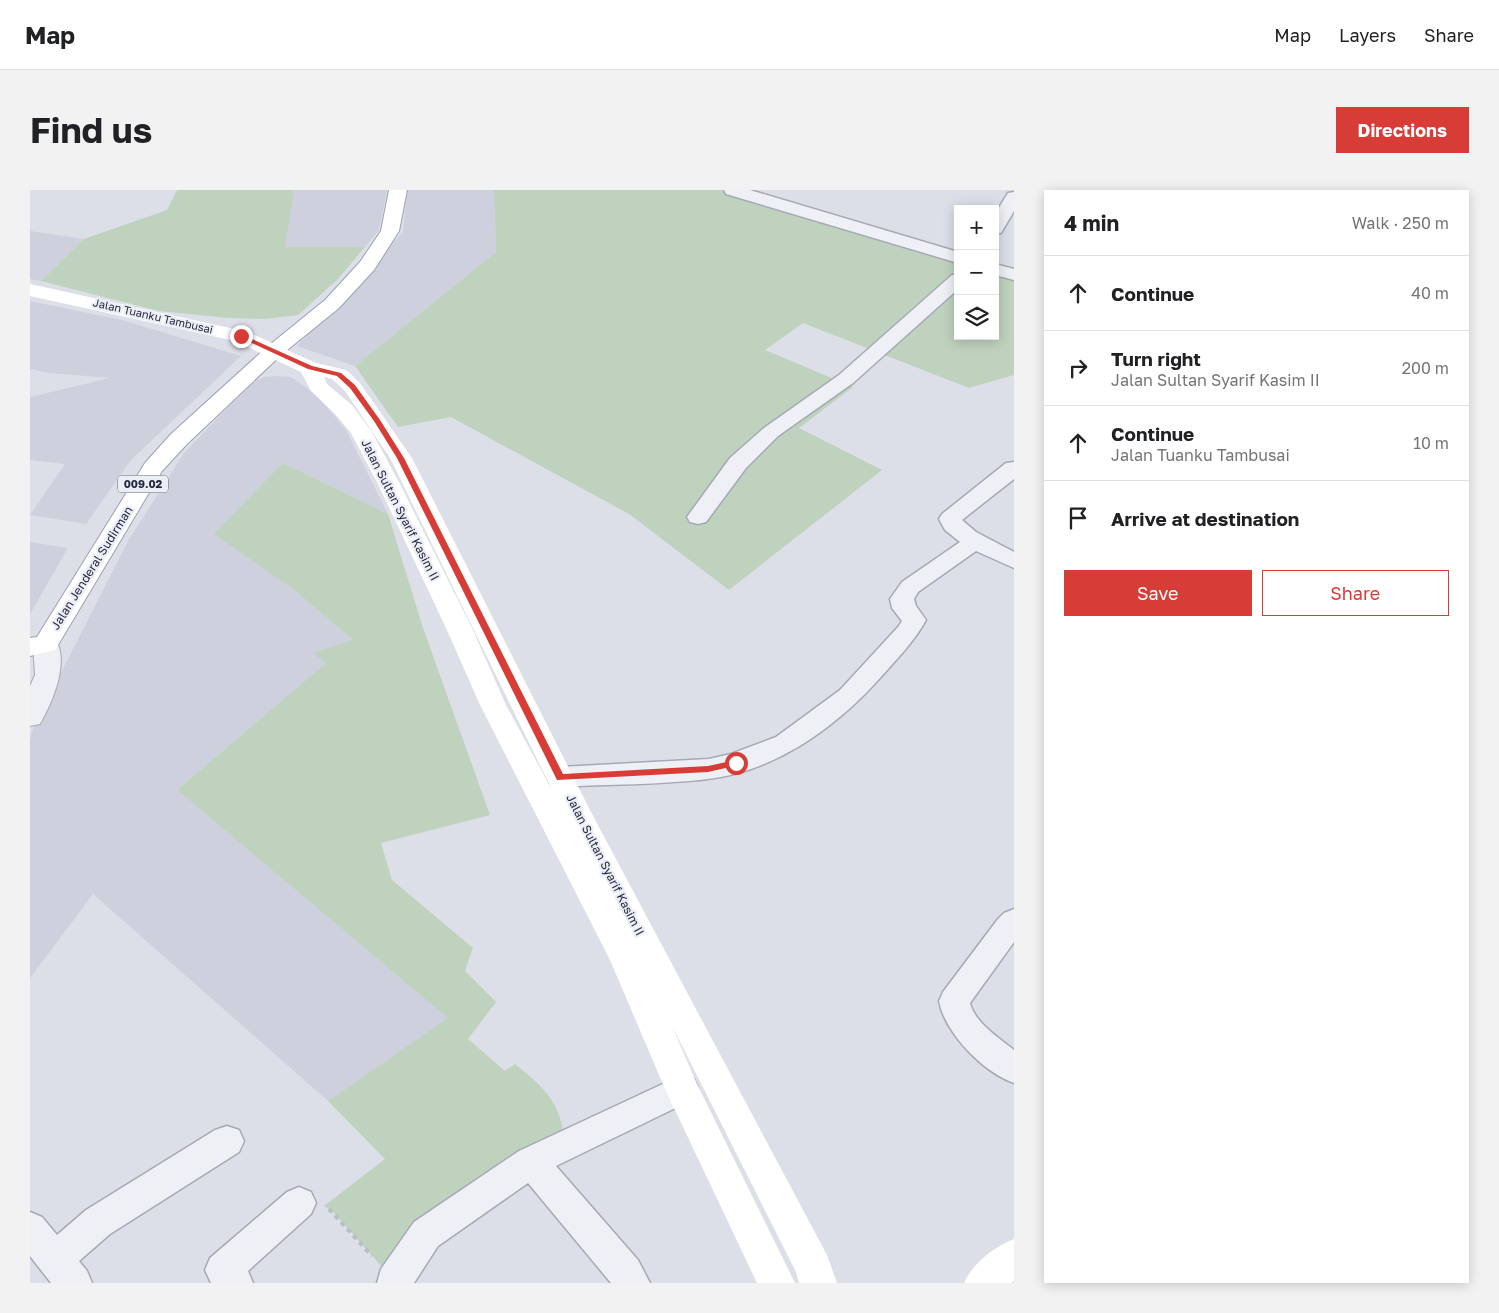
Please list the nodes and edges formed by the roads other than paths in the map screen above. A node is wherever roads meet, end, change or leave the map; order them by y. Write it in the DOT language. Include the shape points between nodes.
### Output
graph roads {
  1 [pos="398,190"];
  2 [pos="732,190"];
  3 [pos="1014,197"];
  4 [pos="999,222"];
  5 [pos="954,257"];
  6 [pos="999,270"];
  7 [pos="1014,275"];
  8 [pos="954,283"];
  9 [pos="30,290"];
  10 [pos="274,351"];
  11 [pos="1014,468"];
  12 [pos="698,517"];
  13 [pos="976,541"];
  14 [pos="1014,561"];
  15 [pos="38,645"];
  16 [pos="30,717"];
  17 [pos="546,780"];
  18 [pos="1014,921"];
  19 [pos="1014,1069"];
  20 [pos="682,1089"];
  21 [pos="227,1141"];
  22 [pos="531,1162"];
  23 [pos="299,1203"];
  24 [pos="30,1228"];
  25 [pos="1014,1257"];
  26 [pos="65,1271"];
  27 [pos="395,1282"];
  28 [pos="235,1283"];
  29 [pos="632,1283"];
  30 [pos="776,1283"];
  31 [pos="818,1283"];
  32 [pos="983,1283"];
  1 -- 10 [label="main road, Jalan Jenderal Sudirman / 009.02" via="390,231 367,266 332,304"];
  2 -- 5 [label="street"];
  3 -- 4 [label="street"];
  6 -- 7 [label="street"];
  8 -- 12 [label="street" via="846,379 771,432 738,463"];
  9 -- 10 [label="main road, Jalan Tuanku Tambusai" via="241,336"];
  10 -- 15 [label="main road, Jalan Jenderal Sudirman / 009.02" via="153,468"];
  10 -- 17 [label="main road, Jalan Sultan Syarif Kasim II" via="310,368 318,387 344,410 361,432 456,620 493,705"];
  11 -- 13 [label="street" via="950,519 954,528"];
  13 -- 14 [label="street"];
  13 -- 17 [label="street" via="910,587 902,599 904,608 914,620 908,632 850,696 785,744 736,763 708,769"];
  15 -- 16 [label="street, Jalan Jenderal Sudirman" via="48,675"];
  17 -- 20 [label="main road, Jalan Sultan Syarif Kasim II"];
  17 -- 31 [label="main road, Jalan Sultan Syarif Kasim II" via="814,1268"];
  18 -- 19 [label="street" via="954,1001 954,1010 989,1049"];
  20 -- 22 [label="street"];
  20 -- 30 [label="main road, Jalan Sultan Syarif Kasim II"];
  21 -- 26 [label="street" via="98,1222"];
  22 -- 27 [label="street" via="426,1234"];
  22 -- 29 [label="street"];
  23 -- 28 [label="street" via="223,1270"];
  24 -- 26 [label="street"];
  25 -- 32 [label="main road"];
}
